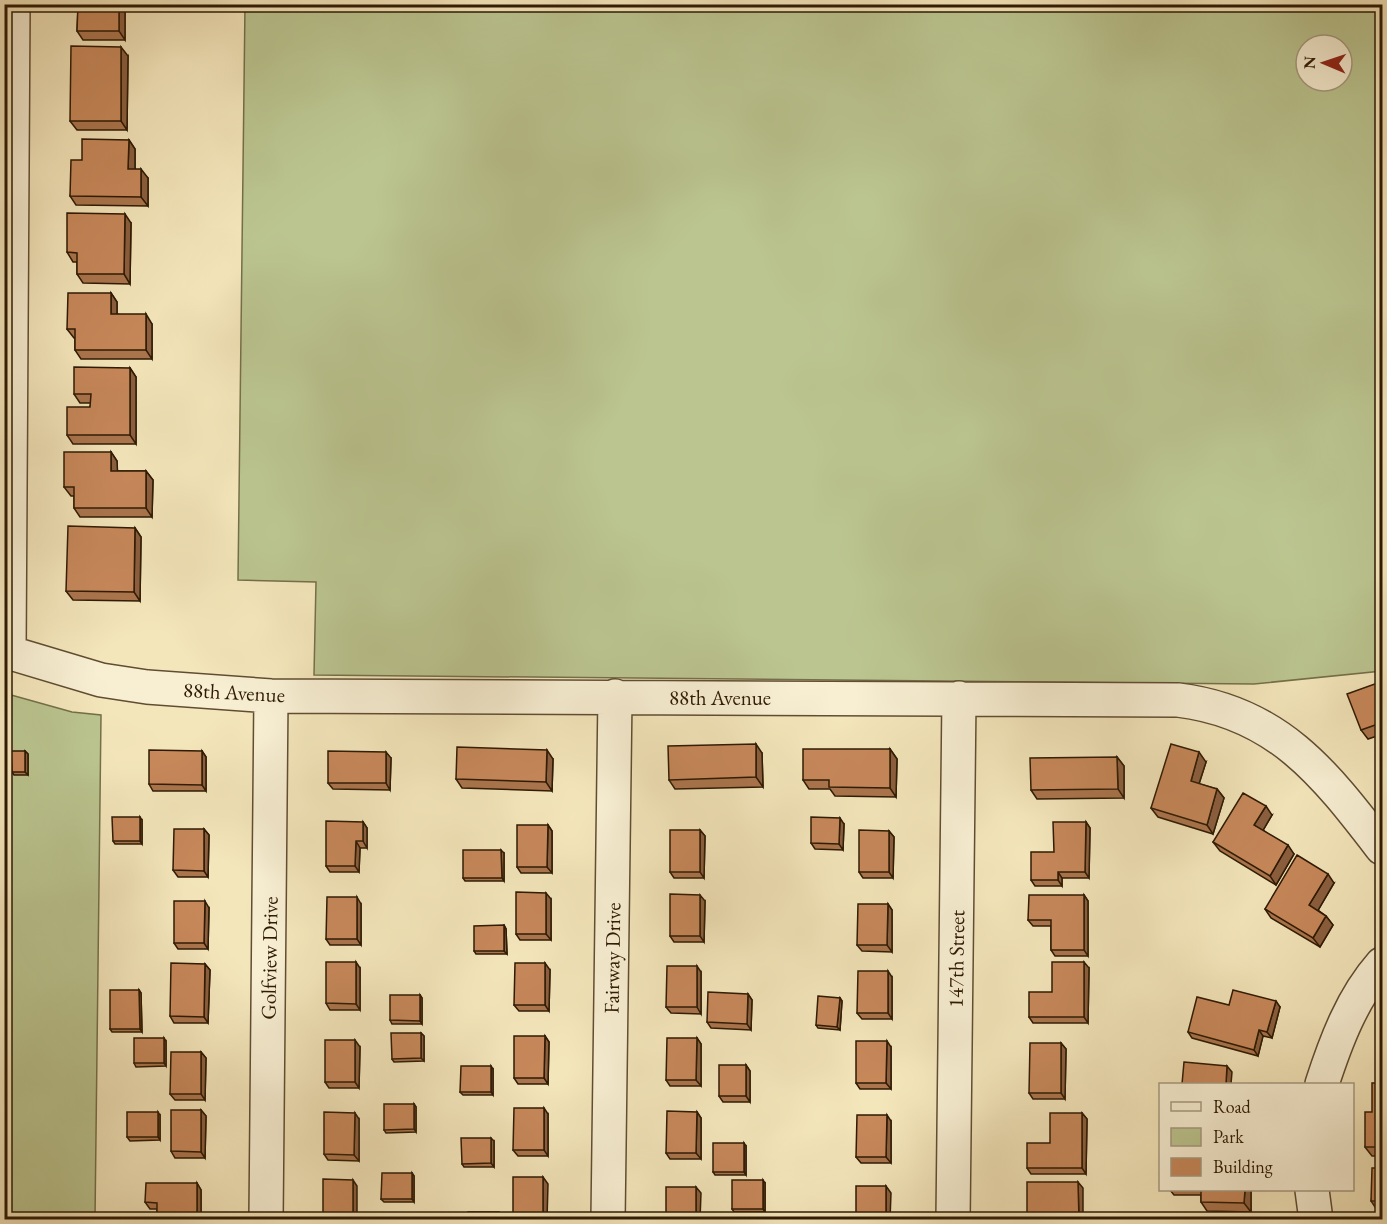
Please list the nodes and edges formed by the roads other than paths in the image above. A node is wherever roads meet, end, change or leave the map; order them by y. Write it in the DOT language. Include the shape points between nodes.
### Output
graph roads {
  1 [pos="13,4"];
  2 [pos="7,309"];
  3 [pos="7,651"];
  4 [pos="271,696"];
  5 [pos="615,696"];
  6 [pos="959,698"];
  7 [pos="1383,848"];
  8 [pos="1383,964"];
  9 [pos="1322,1083"];
  10 [pos="1312,1191"];
  11 [pos="266,1220"];
  12 [pos="608,1220"];
  13 [pos="953,1220"];
  14 [pos="1316,1220"];
  1 -- 2 [label="street"];
  2 -- 3 [label="street"];
  3 -- 4 [label="street, 88th Avenue" via="100,680"];
  4 -- 5 [label="street, 88th Avenue"];
  4 -- 11 [label="street, Golfview Drive"];
  5 -- 6 [label="street, 88th Avenue"];
  5 -- 12 [label="street, Fairway Drive"];
  6 -- 7 [label="street, 88th Avenue" via="1178,700 1207,704 1243,716 1315,765"];
  6 -- 13 [label="street, 147th Street"];
  8 -- 9 [label="street" via="1351,1010"];
  10 -- 14 [label="street"];
}
